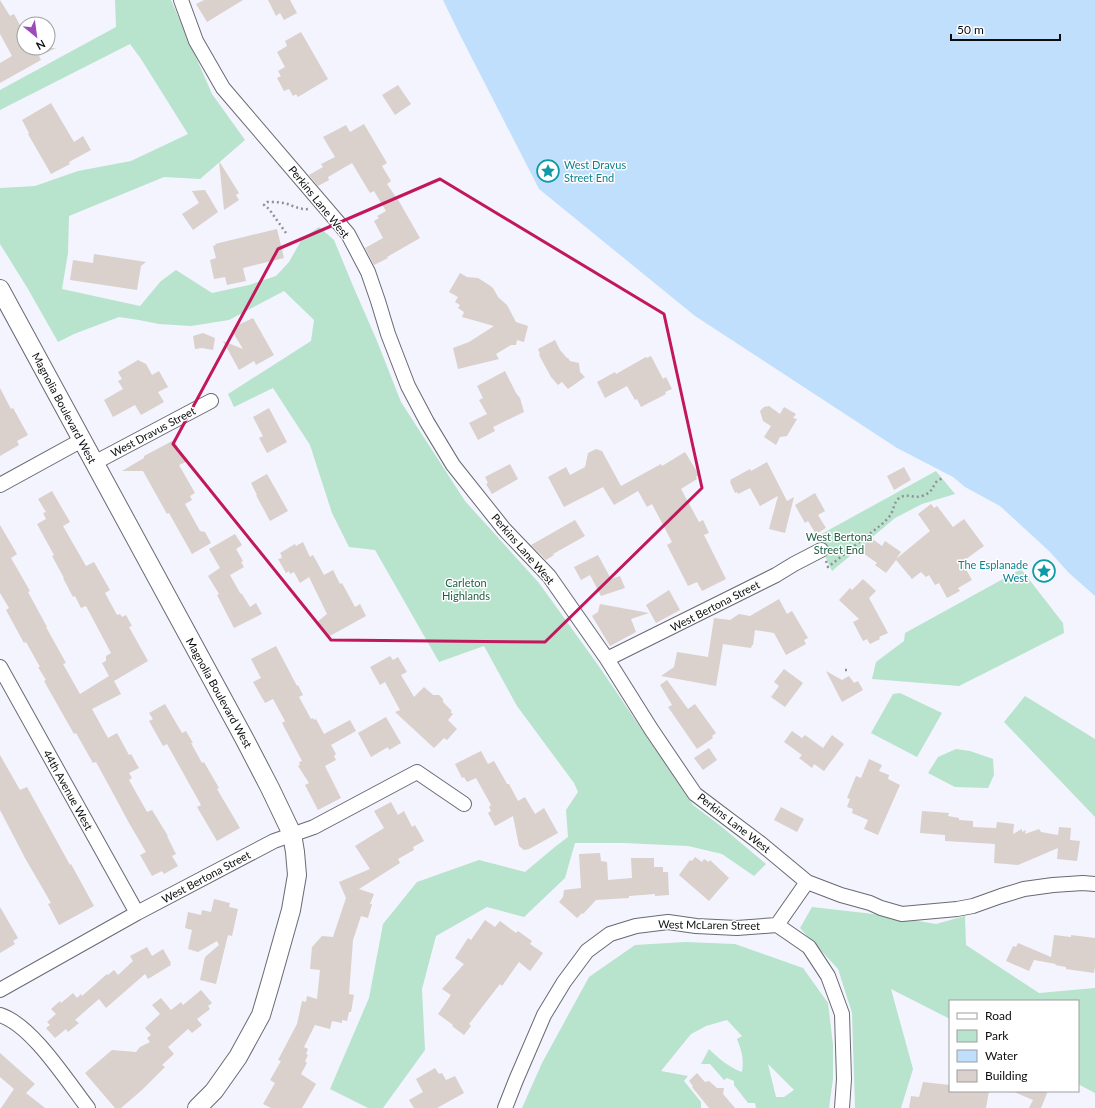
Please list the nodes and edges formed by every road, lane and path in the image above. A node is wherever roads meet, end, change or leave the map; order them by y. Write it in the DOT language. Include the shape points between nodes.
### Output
graph roads {
  1 [pos="181,0"];
  2 [pos="323,205"];
  3 [pos="286,233"];
  4 [pos="0,289"];
  5 [pos="211,401"];
  6 [pos="82,440"];
  7 [pos="94,463"];
  8 [pos="942,478"];
  9 [pos="0,485"];
  10 [pos="821,550"];
  11 [pos="828,567"];
  12 [pos="607,659"];
  13 [pos="0,667"];
  14 [pos="464,804"];
  15 [pos="292,834"];
  16 [pos="807,882"];
  17 [pos="1095,884"];
  18 [pos="137,913"];
  19 [pos="777,925"];
  20 [pos="0,990"];
  21 [pos="0,1015"];
  22 [pos="88,1108"];
  23 [pos="197,1108"];
  24 [pos="505,1108"];
  25 [pos="842,1108"];
  1 -- 2 [label="street, Perkins Lane West" via="196,42 223,88"];
  2 -- 3 [label="path" via="304,209 284,203 267,202 264,205"];
  2 -- 12 [label="street, Perkins Lane West" via="348,234 368,272 408,386 453,466 504,529 549,576"];
  4 -- 6 [label="street, Magnolia Boulevard West"];
  5 -- 7 [label="street, West Dravus Street"];
  6 -- 7 [label="street, Magnolia Boulevard West"];
  6 -- 9 [label="street"];
  7 -- 15 [label="street, Magnolia Boulevard West" via="244,738"];
  8 -- 11 [label="path" via="923,496 899,498 889,517"];
  10 -- 12 [label="street, West Bertona Street"];
  12 -- 16 [label="street, Perkins Lane West" via="695,794"];
  13 -- 18 [label="street, 44th Avenue West"];
  14 -- 15 [label="street, West Bertona Street" via="416,772 314,827"];
  15 -- 18 [label="street, West Bertona Street"];
  15 -- 23 [label="street, Magnolia Boulevard West" via="297,875 291,910 261,1015 238,1057 214,1091"];
  16 -- 17 [label="street, Perkins Lane West" via="902,914 973,906 1001,896 1053,885"];
  16 -- 19 [label="street"];
  18 -- 20 [label="street, West Bertona Street"];
  19 -- 24 [label="street, West McLaren Street" via="737,928 668,922 636,926 610,934 587,950 544,1015"];
  19 -- 25 [label="street" via="809,947 828,976 842,1014"];
  21 -- 22 [label="street" via="27,1032"];
}
